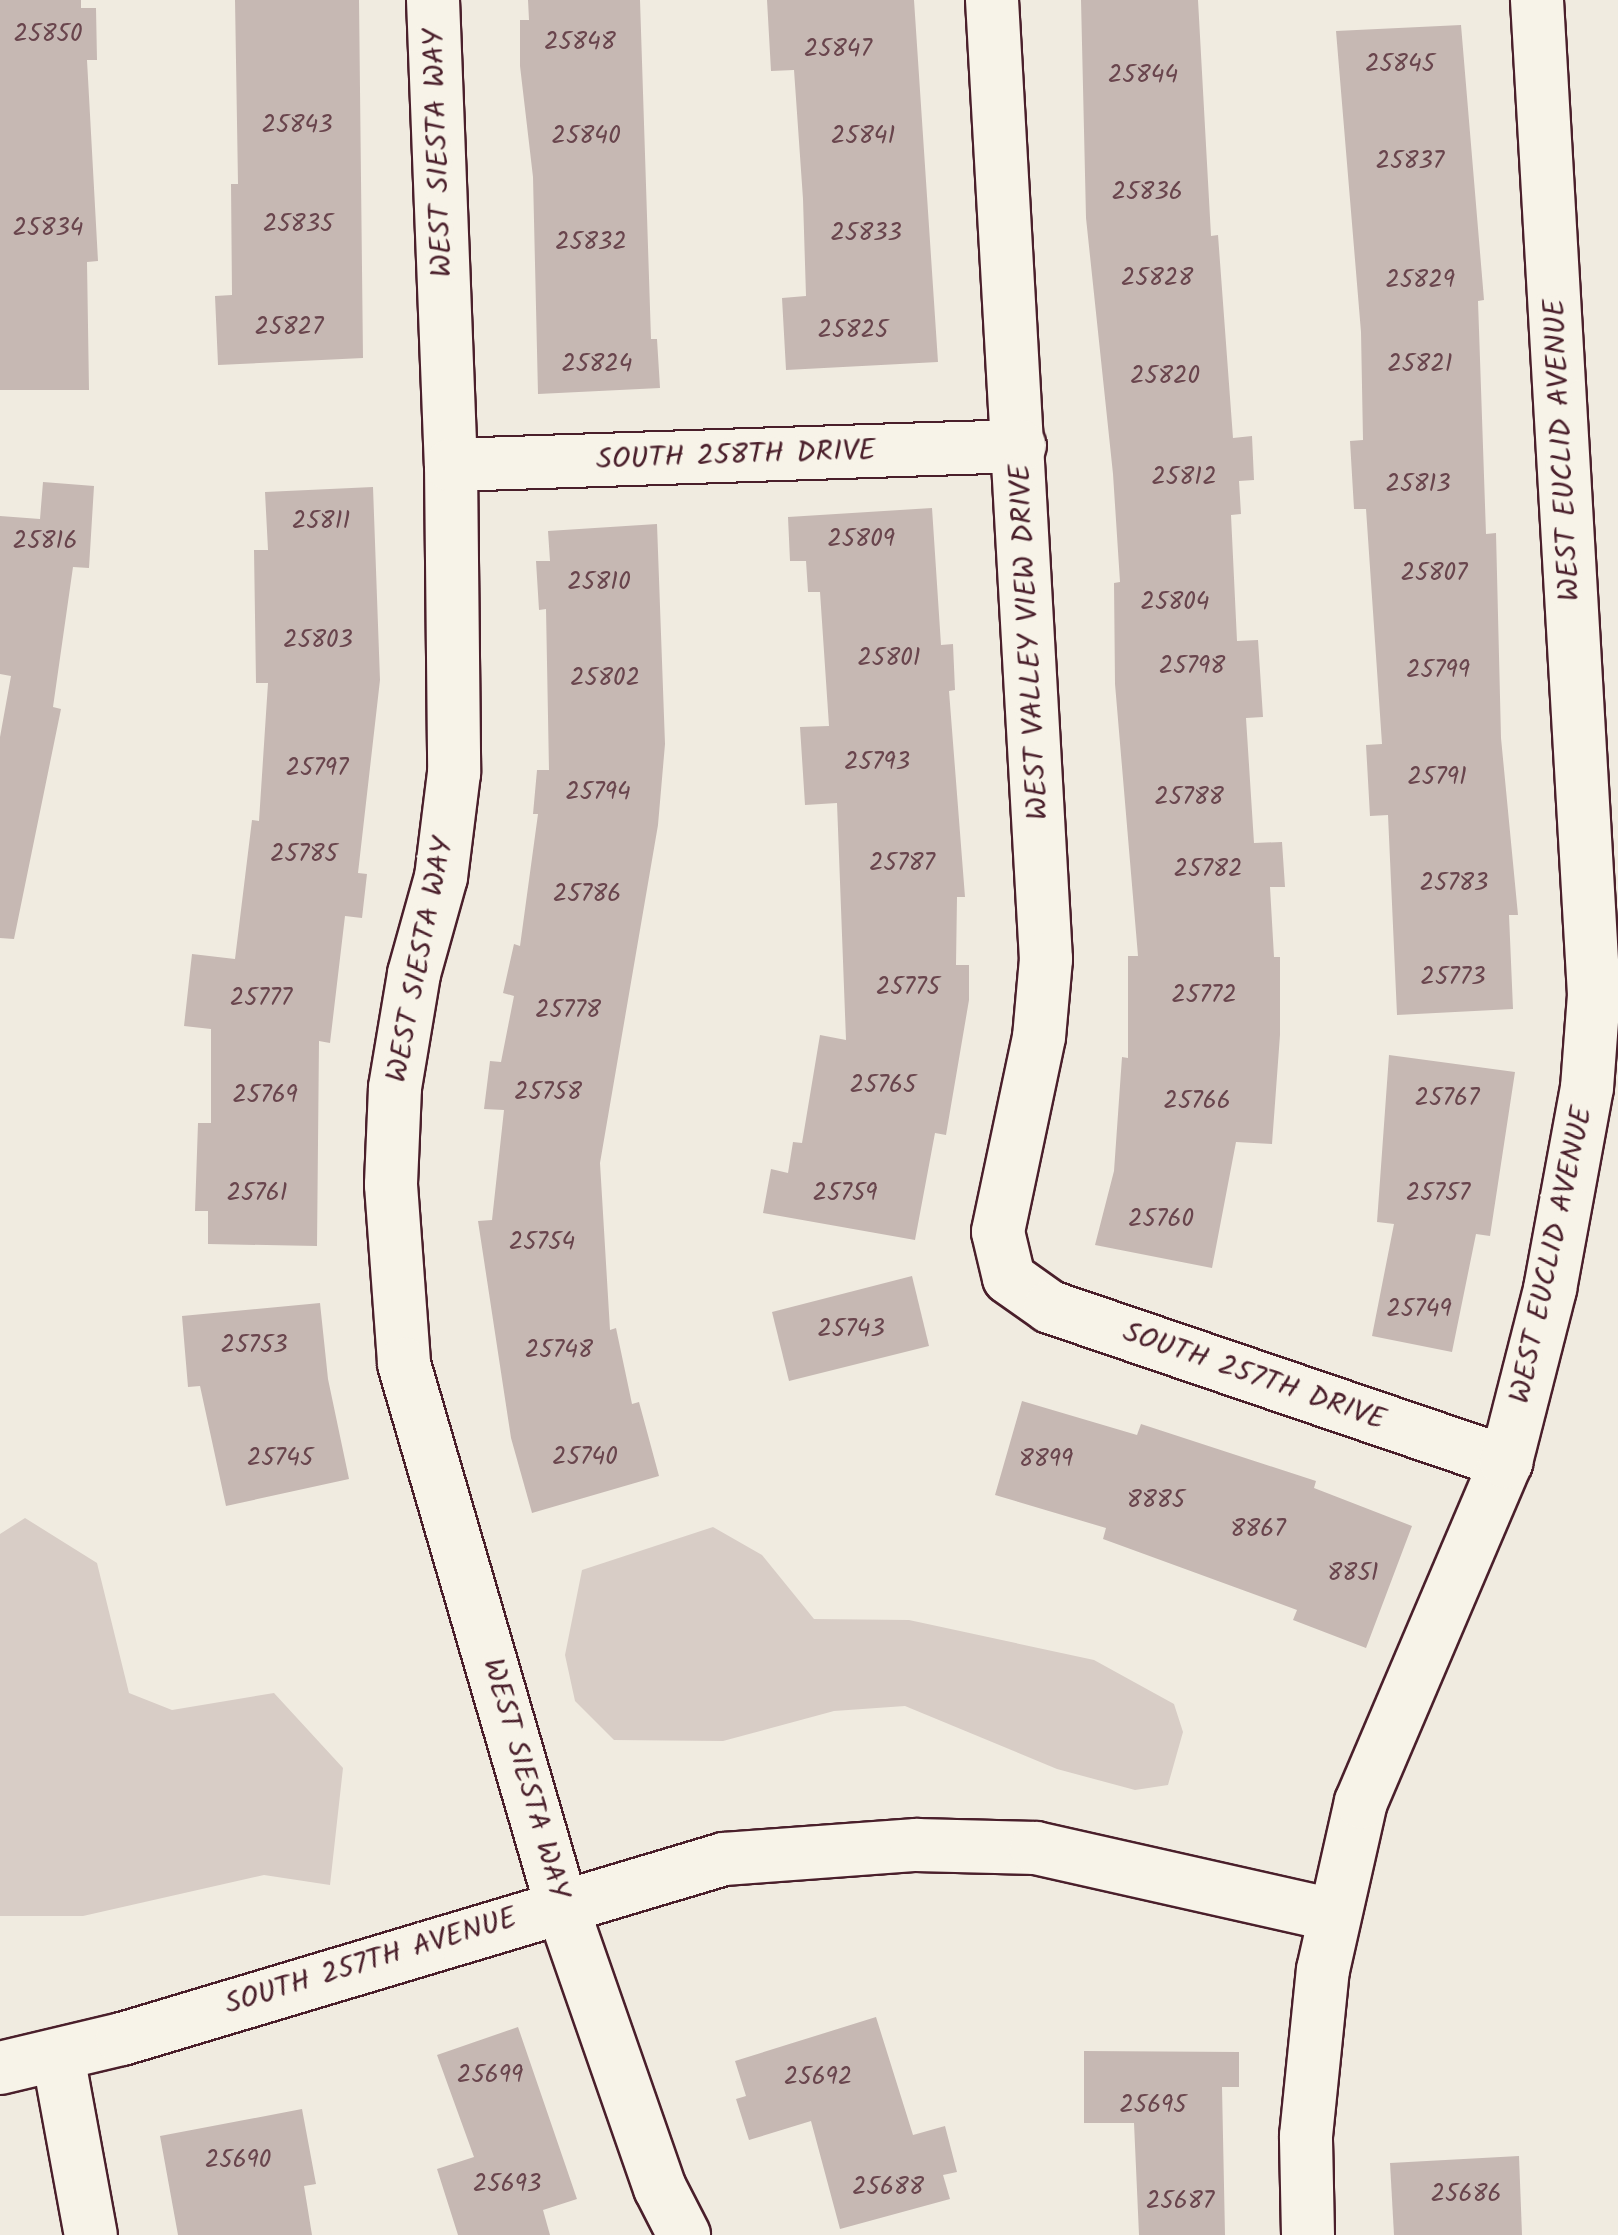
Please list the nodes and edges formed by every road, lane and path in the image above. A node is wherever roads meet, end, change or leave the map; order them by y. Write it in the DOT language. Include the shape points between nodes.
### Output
graph roads {
  1 [pos="433,0"];
  2 [pos="992,0"];
  3 [pos="1538,0"];
  4 [pos="1020,446"];
  5 [pos="452,465"];
  6 [pos="1009,1278"];
  7 [pos="1506,1462"];
  8 [pos="561,1904"];
  9 [pos="1334,1915"];
  10 [pos="58,2056"];
  11 [pos="0,2068"];
  12 [pos="91,2235"];
  13 [pos="684,2235"];
  14 [pos="1308,2235"];
  1 -- 5 [label="street, WEST SIESTA WAY"];
  2 -- 4 [label="street, WEST VALLEY VIEW DRIVE"];
  3 -- 7 [label="street, WEST EUCLID AVENUE" via="1594,995 1574,1175"];
  4 -- 5 [label="street, SOUTH 258TH DRIVE"];
  4 -- 6 [label="street, WEST VALLEY VIEW DRIVE" via="1046,958 1039,1037 998,1232"];
  5 -- 8 [label="street, WEST SIESTA WAY" via="454,773 442,876 414,974 396,1088 395,1270 404,1364"];
  6 -- 7 [label="street, SOUTH 257TH DRIVE" via="1050,1307"];
  7 -- 9 [label="street, WEST EUCLID AVENUE" via="1360,1802"];
  8 -- 9 [label="street, SOUTH 257TH AVENUE" via="724,1859 916,1844 1036,1848"];
  8 -- 10 [label="street, SOUTH 257TH AVENUE"];
  8 -- 13 [label="street, WEST SIESTA WAY" via="660,2188"];
  9 -- 14 [label="street, WEST EUCLID AVENUE" via="1306,2136"];
  10 -- 11 [label="street, SOUTH 257TH AVENUE"];
  10 -- 12 [label="street"];
}
